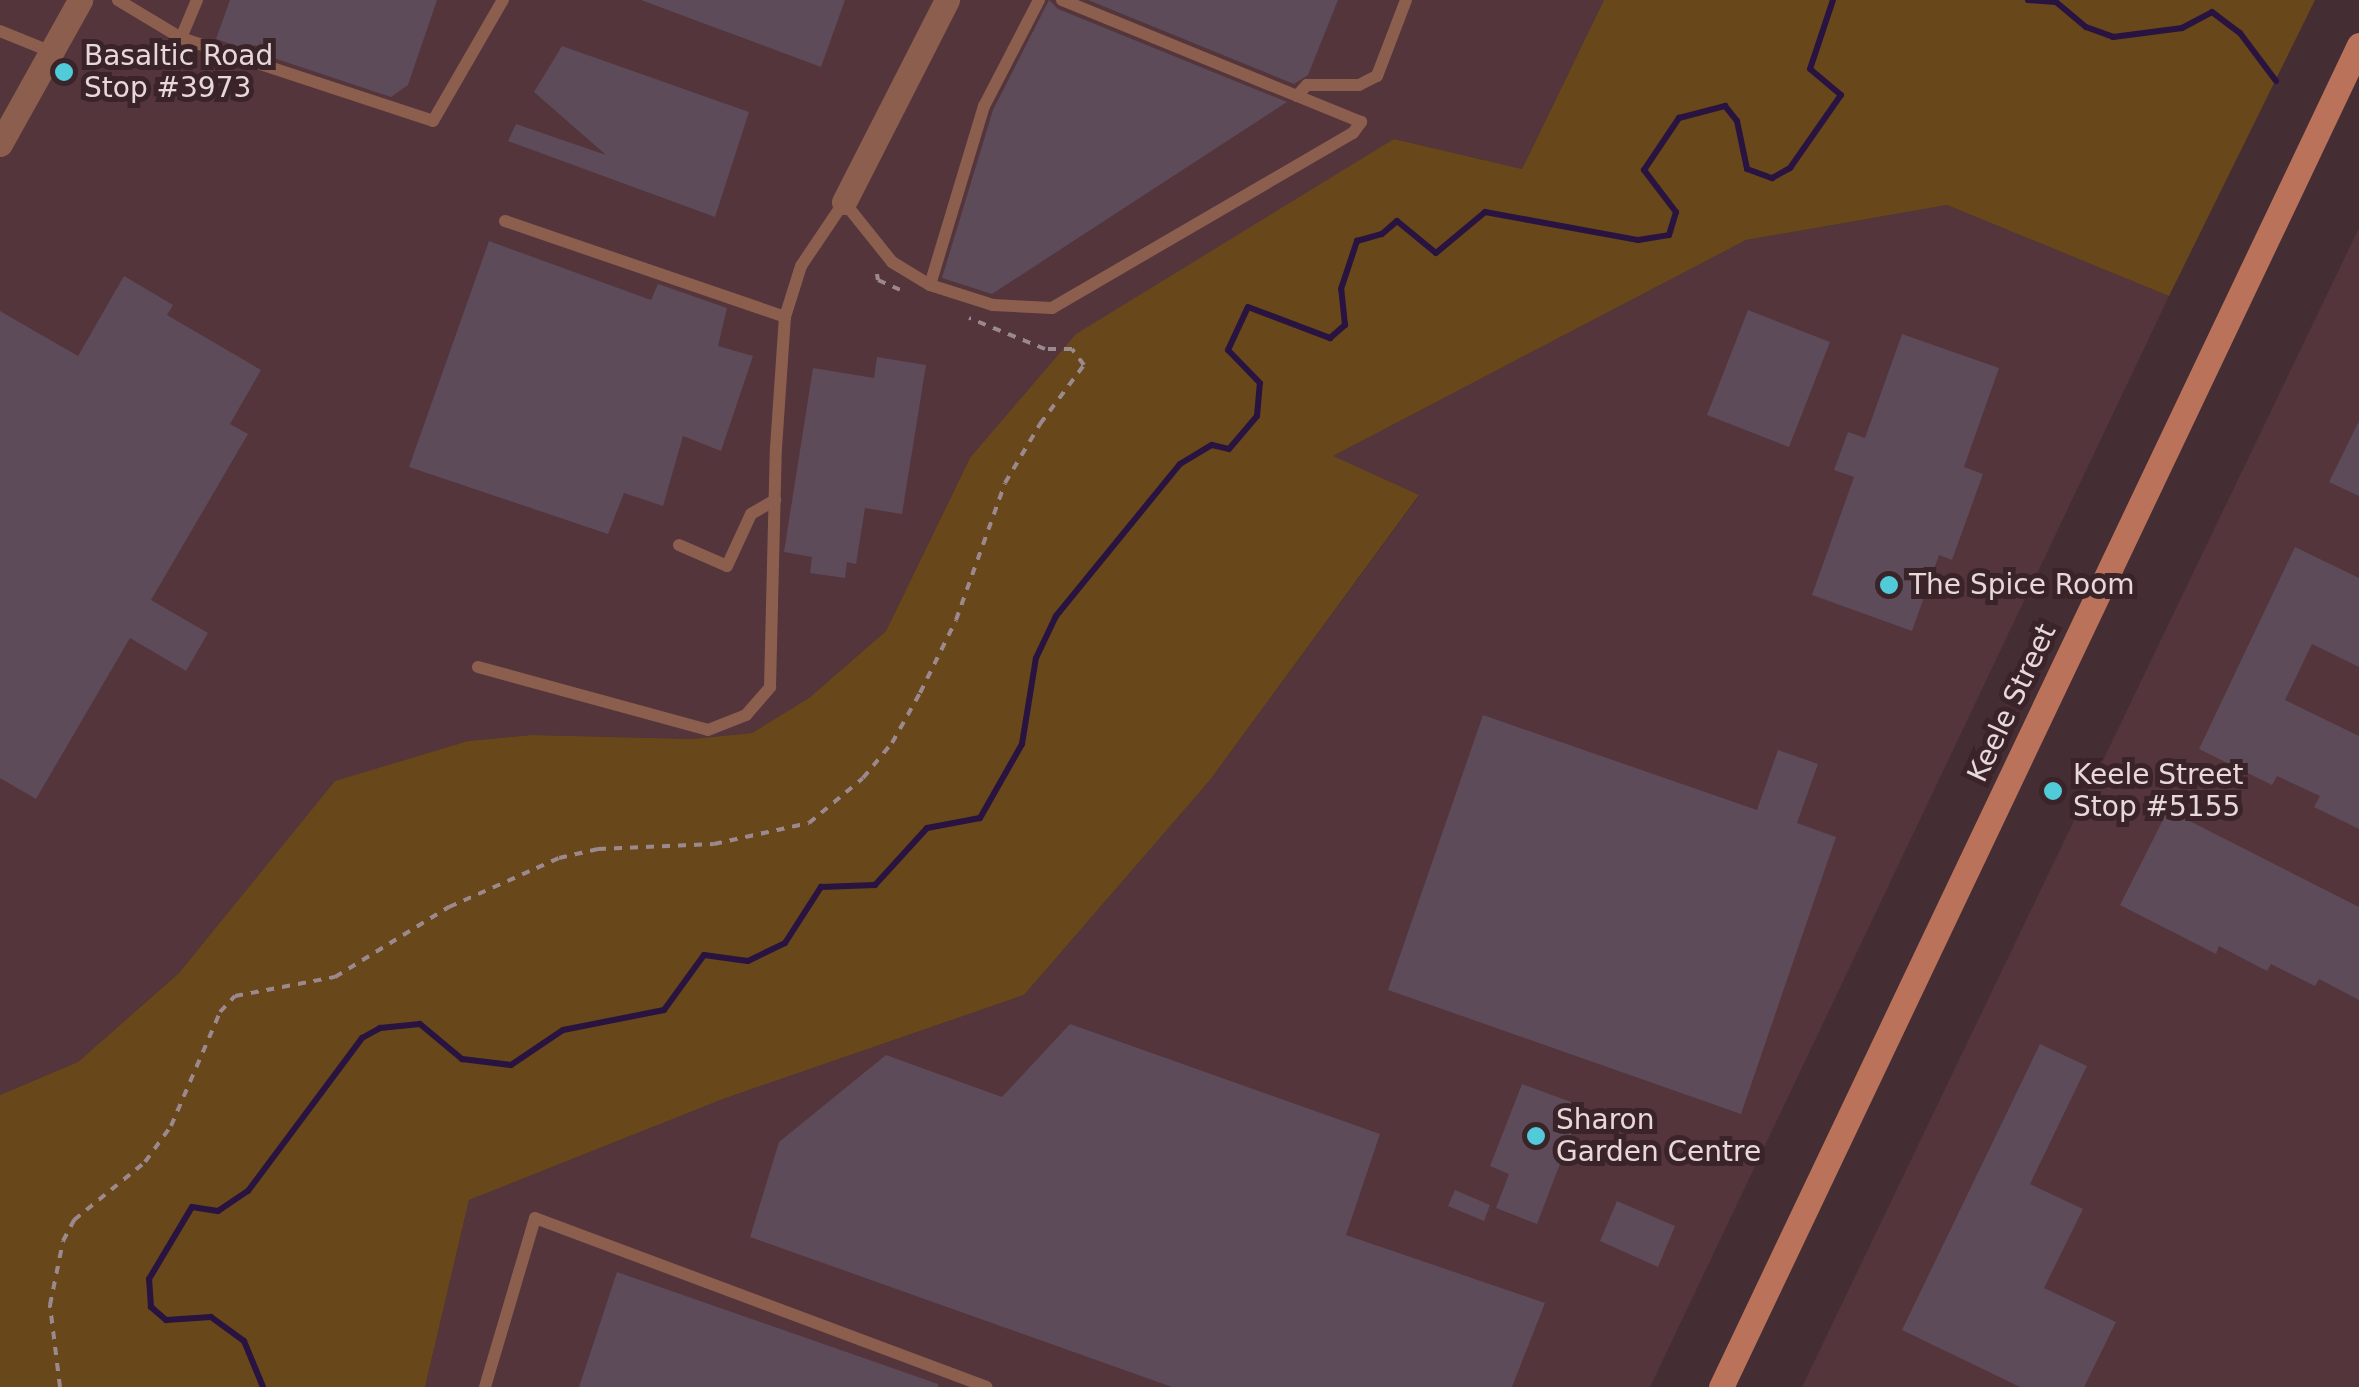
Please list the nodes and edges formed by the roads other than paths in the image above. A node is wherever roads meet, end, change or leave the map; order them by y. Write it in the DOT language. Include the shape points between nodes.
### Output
graph roads {
  1 [pos="80,0"];
  2 [pos="118,0"];
  3 [pos="197,0"];
  4 [pos="503,0"];
  5 [pos="947,0"];
  6 [pos="1039,0"];
  7 [pos="1062,0"];
  8 [pos="1406,0"];
  9 [pos="0,31"];
  10 [pos="181,38"];
  11 [pos="52,52"];
  12 [pos="2356,61"];
  13 [pos="1297,96"];
  14 [pos="0,144"];
  15 [pos="844,202"];
  16 [pos="505,221"];
  17 [pos="930,284"];
  18 [pos="786,318"];
  19 [pos="775,500"];
  20 [pos="680,545"];
  21 [pos="478,667"];
  22 [pos="485,1387"];
  23 [pos="986,1387"];
  24 [pos="1721,1387"];
  1 -- 11 [label="street"];
  2 -- 10 [label="lane"];
  3 -- 10 [label="lane"];
  4 -- 10 [label="lane" via="432,121"];
  5 -- 15 [label="street"];
  6 -- 17 [label="lane" via="984,106"];
  7 -- 13 [label="lane"];
  8 -- 13 [label="lane" via="1378,76 1359,85 1307,85"];
  9 -- 11 [label="lane"];
  11 -- 14 [label="street"];
  12 -- 24 [label="main road, Keele Street"];
  13 -- 17 [label="lane" via="1362,122 1354,133 1052,308 993,305"];
  15 -- 17 [label="lane" via="892,262"];
  15 -- 18 [label="lane" via="801,266"];
  16 -- 18 [label="lane"];
  18 -- 19 [label="lane"];
  19 -- 20 [label="lane" via="750,514 727,566"];
  19 -- 21 [label="lane" via="770,687 746,715 708,730"];
  22 -- 23 [label="lane" via="536,1218"];
}
